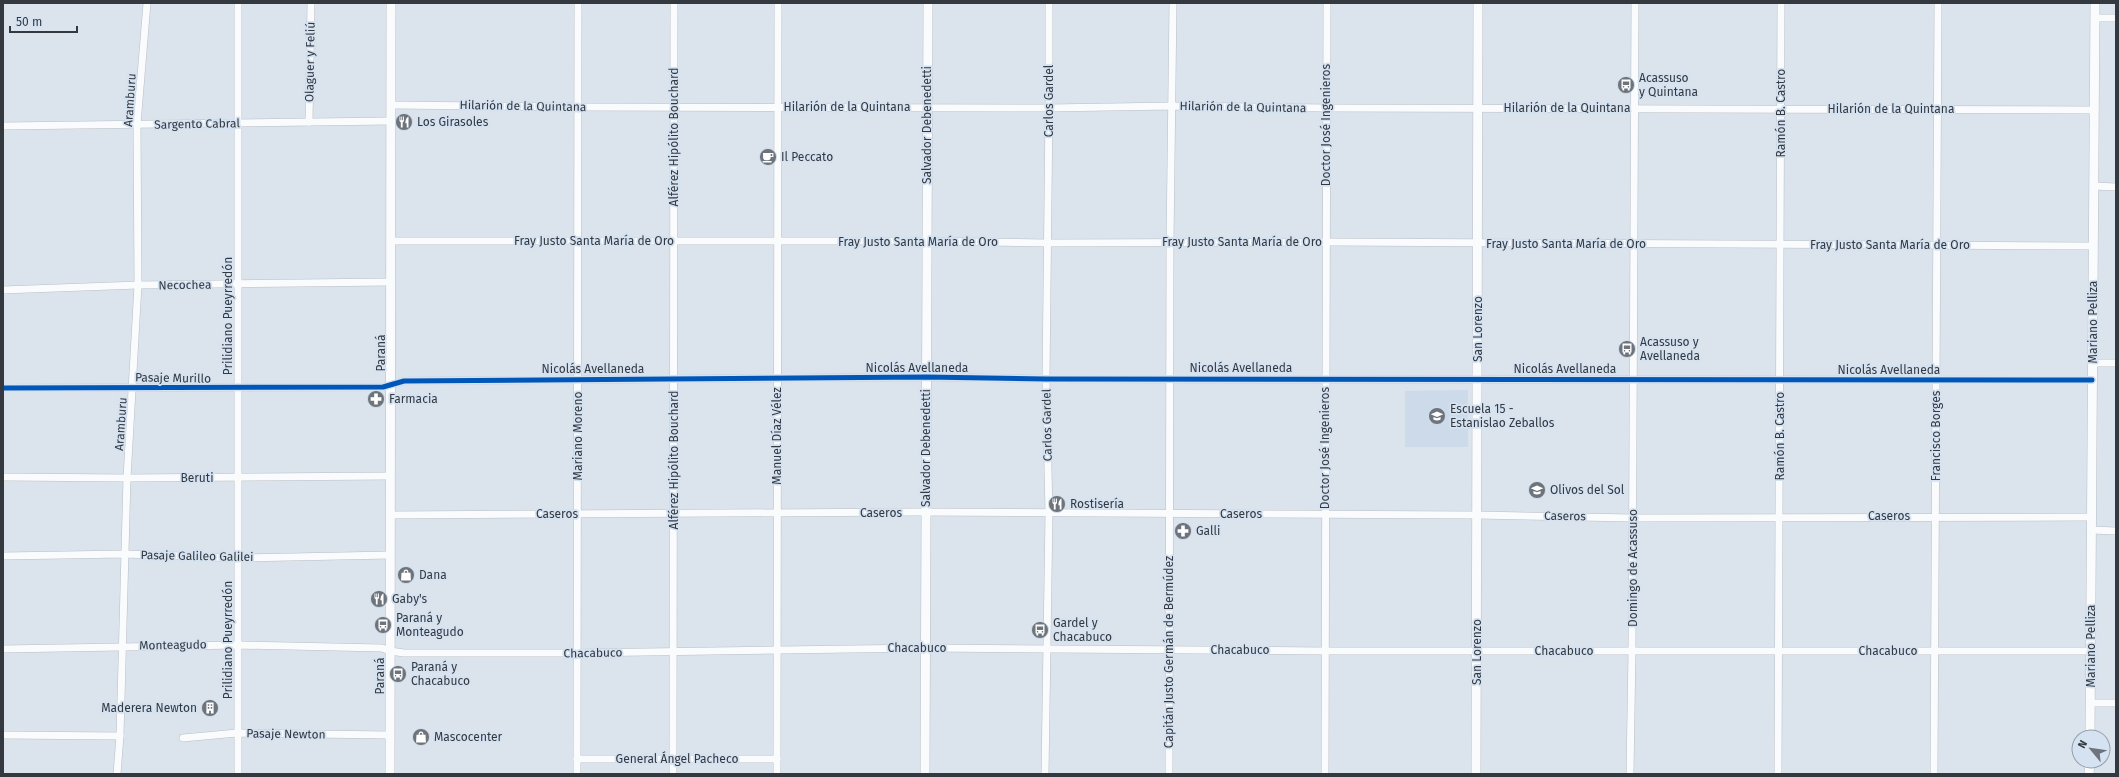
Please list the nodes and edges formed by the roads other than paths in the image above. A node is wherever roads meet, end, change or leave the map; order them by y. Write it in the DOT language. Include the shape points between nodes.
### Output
graph roads {
  1 [pos="147,3"];
  2 [pos="238,3"];
  3 [pos="311,3"];
  4 [pos="391,3"];
  5 [pos="578,3"];
  6 [pos="674,3"];
  7 [pos="778,3"];
  8 [pos="928,3"];
  9 [pos="1048,3"];
  10 [pos="1173,3"];
  11 [pos="1327,3"];
  12 [pos="1478,3"];
  13 [pos="1635,3"];
  14 [pos="1781,3"];
  15 [pos="1938,3"];
  16 [pos="2094,3"];
  17 [pos="2095,18"];
  18 [pos="2116,18"];
  19 [pos="391,105"];
  20 [pos="1172,106"];
  21 [pos="578,107"];
  22 [pos="674,107"];
  23 [pos="778,107"];
  24 [pos="927,108"];
  25 [pos="1050,108"];
  26 [pos="1326,108"];
  27 [pos="1478,108"];
  28 [pos="1633,108"];
  29 [pos="1781,109"];
  30 [pos="1937,109"];
  31 [pos="2095,110"];
  32 [pos="391,121"];
  33 [pos="309,122"];
  34 [pos="238,123"];
  35 [pos="137,124"];
  36 [pos="3,126"];
  37 [pos="2094,186"];
  38 [pos="2116,187"];
  39 [pos="391,241"];
  40 [pos="578,241"];
  41 [pos="927,241"];
  42 [pos="674,242"];
  43 [pos="778,242"];
  44 [pos="1170,242"];
  45 [pos="1326,242"];
  46 [pos="1047,244"];
  47 [pos="1478,244"];
  48 [pos="1634,244"];
  49 [pos="1780,245"];
  50 [pos="1937,246"];
  51 [pos="2092,246"];
  52 [pos="391,282"];
  53 [pos="238,284"];
  54 [pos="138,286"];
  55 [pos="3,290"];
  56 [pos="2093,363"];
  57 [pos="2116,363"];
  58 [pos="926,377"];
  59 [pos="777,378"];
  60 [pos="1171,378"];
  61 [pos="578,379"];
  62 [pos="674,379"];
  63 [pos="1046,379"];
  64 [pos="1326,379"];
  65 [pos="1478,379"];
  66 [pos="1634,379"];
  67 [pos="1780,380"];
  68 [pos="1936,380"];
  69 [pos="2092,380"];
  70 [pos="391,385"];
  71 [pos="134,387"];
  72 [pos="3,388"];
  73 [pos="238,388"];
  74 [pos="390,476"];
  75 [pos="3,477"];
  76 [pos="127,478"];
  77 [pos="238,478"];
  78 [pos="777,513"];
  79 [pos="926,513"];
  80 [pos="1048,513"];
  81 [pos="1169,513"];
  82 [pos="578,514"];
  83 [pos="674,514"];
  84 [pos="1325,514"];
  85 [pos="390,515"];
  86 [pos="1477,515"];
  87 [pos="1779,516"];
  88 [pos="1935,517"];
  89 [pos="2092,517"];
  90 [pos="1633,518"];
  91 [pos="2092,530"];
  92 [pos="2116,530"];
  93 [pos="125,554"];
  94 [pos="390,555"];
  95 [pos="3,556"];
  96 [pos="238,558"];
  97 [pos="238,645"];
  98 [pos="122,646"];
  99 [pos="925,648"];
  100 [pos="1046,648"];
  101 [pos="3,649"];
  102 [pos="1169,649"];
  103 [pos="777,650"];
  104 [pos="1325,650"];
  105 [pos="390,651"];
  106 [pos="1477,651"];
  107 [pos="1632,651"];
  108 [pos="1935,651"];
  109 [pos="2091,651"];
  110 [pos="673,652"];
  111 [pos="1779,652"];
  112 [pos="577,653"];
  113 [pos="2091,703"];
  114 [pos="2116,703"];
  115 [pos="2090,729"];
  116 [pos="237,733"];
  117 [pos="3,735"];
  118 [pos="390,735"];
  119 [pos="120,736"];
  120 [pos="183,738"];
  121 [pos="577,759"];
  122 [pos="673,759"];
  123 [pos="777,759"];
  124 [pos="117,774"];
  125 [pos="238,774"];
  126 [pos="390,774"];
  127 [pos="577,774"];
  128 [pos="673,774"];
  129 [pos="777,774"];
  130 [pos="925,774"];
  131 [pos="1045,774"];
  132 [pos="1169,774"];
  133 [pos="1325,774"];
  134 [pos="1476,774"];
  135 [pos="1630,774"];
  136 [pos="1778,774"];
  137 [pos="1934,774"];
  1 -- 35 [label="street, Aramburu"];
  2 -- 34 [label="street, Prilidiano Pueyrredón"];
  3 -- 33 [label="street, Olaguer y Feliú"];
  4 -- 19 [label="street, Paraná"];
  5 -- 21 [label="street, Mariano Moreno"];
  6 -- 22 [label="street, Alférez Hipólito Bouchard"];
  7 -- 23 [label="street, Manuel Díaz Vélez"];
  8 -- 24 [label="street, Salvador Debenedetti"];
  9 -- 25 [label="street, Carlos Gardel"];
  10 -- 20 [label="street, Capitán Justo Germán de Bermúdez"];
  11 -- 26 [label="street, Doctor José Ingenieros"];
  12 -- 27 [label="street, San Lorenzo"];
  13 -- 28 [label="street, Domingo de Acassuso"];
  14 -- 29 [label="street, Ramón B. Castro"];
  15 -- 30 [label="street, Francisco Borges"];
  16 -- 17 [label="street, Mariano Pelliza"];
  17 -- 18 [label="street"];
  17 -- 31 [label="street, Mariano Pelliza"];
  19 -- 21 [label="street, Hilarión de la Quintana"];
  19 -- 32 [label="street, Paraná"];
  20 -- 25 [label="street, Hilarión de la Quintana"];
  20 -- 26 [label="street, Hilarión de la Quintana"];
  20 -- 44 [label="street, Capitán Justo Germán de Bermúdez"];
  21 -- 22 [label="street, Hilarión de la Quintana"];
  21 -- 40 [label="street, Mariano Moreno"];
  22 -- 23 [label="street, Hilarión de la Quintana"];
  22 -- 42 [label="street, Alférez Hipólito Bouchard"];
  23 -- 24 [label="street, Hilarión de la Quintana"];
  23 -- 43 [label="street, Manuel Díaz Vélez"];
  24 -- 25 [label="street, Hilarión de la Quintana"];
  24 -- 41 [label="street, Salvador Debenedetti"];
  25 -- 46 [label="street, Carlos Gardel"];
  26 -- 27 [label="street, Hilarión de la Quintana"];
  26 -- 45 [label="street, Doctor José Ingenieros"];
  27 -- 28 [label="street, Hilarión de la Quintana"];
  27 -- 47 [label="street, San Lorenzo"];
  28 -- 29 [label="street, Hilarión de la Quintana"];
  28 -- 48 [label="street, Domingo de Acassuso"];
  29 -- 30 [label="street, Hilarión de la Quintana"];
  29 -- 49 [label="street, Ramón B. Castro"];
  30 -- 31 [label="street, Hilarión de la Quintana"];
  30 -- 50 [label="street, Francisco Borges"];
  31 -- 37 [label="street, Mariano Pelliza"];
  32 -- 33 [label="street, Sargento Cabral"];
  32 -- 39 [label="street, Paraná"];
  33 -- 34 [label="street, Sargento Cabral"];
  34 -- 35 [label="street, Sargento Cabral"];
  34 -- 53 [label="street, Prilidiano Pueyrredón"];
  35 -- 36 [label="street, Sargento Cabral"];
  35 -- 54 [label="street, Aramburu"];
  37 -- 38 [label="street"];
  37 -- 51 [label="street, Mariano Pelliza"];
  39 -- 40 [label="street, Fray Justo Santa María de Oro"];
  39 -- 52 [label="street, Paraná"];
  40 -- 42 [label="street, Fray Justo Santa María de Oro"];
  40 -- 61 [label="street, Mariano Moreno"];
  41 -- 43 [label="street, Fray Justo Santa María de Oro"];
  41 -- 46 [label="street, Fray Justo Santa María de Oro"];
  41 -- 58 [label="street, Salvador Debenedetti"];
  42 -- 43 [label="street, Fray Justo Santa María de Oro"];
  42 -- 62 [label="street, Alférez Hipólito Bouchard"];
  43 -- 59 [label="street, Manuel Díaz Vélez"];
  44 -- 45 [label="street, Fray Justo Santa María de Oro"];
  44 -- 46 [label="street, Fray Justo Santa María de Oro"];
  44 -- 60 [label="street, Capitán Justo Germán de Bermúdez"];
  45 -- 47 [label="street, Fray Justo Santa María de Oro"];
  45 -- 64 [label="street, Doctor José Ingenieros"];
  46 -- 63 [label="street, Carlos Gardel"];
  47 -- 48 [label="street, Fray Justo Santa María de Oro"];
  47 -- 65 [label="street, San Lorenzo"];
  48 -- 49 [label="street, Fray Justo Santa María de Oro"];
  48 -- 66 [label="street, Domingo de Acassuso"];
  49 -- 50 [label="street, Fray Justo Santa María de Oro"];
  49 -- 67 [label="street, Ramón B. Castro"];
  50 -- 51 [label="street, Fray Justo Santa María de Oro"];
  50 -- 68 [label="street, Francisco Borges"];
  51 -- 56 [label="street, Mariano Pelliza"];
  52 -- 53 [label="street, Necochea"];
  52 -- 70 [label="street, Paraná"];
  53 -- 54 [label="street, Necochea"];
  53 -- 73 [label="street, Prilidiano Pueyrredón"];
  54 -- 55 [label="street, Necochea"];
  54 -- 71 [label="street, Aramburu"];
  56 -- 57 [label="street"];
  56 -- 69 [label="street, Mariano Pelliza"];
  58 -- 59 [label="street, Nicolás Avellaneda"];
  58 -- 63 [label="street, Nicolás Avellaneda"];
  58 -- 79 [label="street, Salvador Debenedetti"];
  59 -- 62 [label="street, Nicolás Avellaneda"];
  59 -- 78 [label="street, Manuel Díaz Vélez"];
  60 -- 63 [label="street, Nicolás Avellaneda"];
  60 -- 64 [label="street, Nicolás Avellaneda"];
  60 -- 81 [label="street, Capitán Justo Germán de Bermúdez"];
  61 -- 62 [label="street, Nicolás Avellaneda"];
  61 -- 70 [label="street, Nicolás Avellaneda" via="404,381"];
  61 -- 82 [label="street, Mariano Moreno"];
  62 -- 83 [label="street, Alférez Hipólito Bouchard"];
  63 -- 80 [label="street, Carlos Gardel"];
  64 -- 65 [label="street, Nicolás Avellaneda"];
  64 -- 84 [label="street, Doctor José Ingenieros"];
  65 -- 66 [label="street, Nicolás Avellaneda"];
  65 -- 86 [label="street, San Lorenzo"];
  66 -- 67 [label="street, Nicolás Avellaneda"];
  66 -- 90 [label="street, Domingo de Acassuso"];
  67 -- 68 [label="street, Nicolás Avellaneda"];
  67 -- 87 [label="street, Ramón B. Castro"];
  68 -- 69 [label="street, Nicolás Avellaneda"];
  68 -- 88 [label="street, Francisco Borges"];
  69 -- 89 [label="street, Mariano Pelliza"];
  70 -- 73 [label="street, Pasaje Murillo"];
  70 -- 74 [label="street, Paraná"];
  71 -- 72 [label="street, Pasaje Murillo"];
  71 -- 73 [label="street, Pasaje Murillo"];
  71 -- 76 [label="street, Aramburu"];
  73 -- 77 [label="street, Prilidiano Pueyrredón"];
  74 -- 77 [label="street, Beruti"];
  74 -- 85 [label="street, Paraná"];
  75 -- 76 [label="street, Beruti"];
  76 -- 77 [label="street, Beruti"];
  76 -- 93 [label="street, Aramburu"];
  77 -- 96 [label="street, Prilidiano Pueyrredón"];
  78 -- 79 [label="street, Caseros"];
  78 -- 83 [label="street, Caseros"];
  78 -- 103 [label="street, Manuel Díaz Vélez"];
  79 -- 80 [label="street, Caseros"];
  79 -- 99 [label="street, Salvador Debenedetti"];
  80 -- 81 [label="street, Caseros"];
  80 -- 100 [label="street, Carlos Gardel"];
  81 -- 84 [label="street, Caseros"];
  81 -- 102 [label="street, Capitán Justo Germán de Bermúdez"];
  82 -- 83 [label="street, Caseros"];
  82 -- 85 [label="street, Caseros"];
  82 -- 112 [label="street, Mariano Moreno"];
  83 -- 110 [label="street, Alférez Hipólito Bouchard"];
  84 -- 86 [label="street, Caseros"];
  84 -- 104 [label="street, Doctor José Ingenieros"];
  85 -- 94 [label="street, Paraná"];
  86 -- 90 [label="street, Caseros"];
  86 -- 106 [label="street, San Lorenzo"];
  87 -- 88 [label="street, Caseros"];
  87 -- 90 [label="street, Caseros"];
  87 -- 111 [label="street, Ramón B. Castro"];
  88 -- 89 [label="street, Caseros"];
  88 -- 108 [label="street, Francisco Borges"];
  89 -- 91 [label="street, Mariano Pelliza"];
  90 -- 107 [label="street, Domingo de Acassuso"];
  91 -- 92 [label="street"];
  91 -- 109 [label="street, Mariano Pelliza"];
  93 -- 95 [label="street, Pasaje Galileo Galilei"];
  93 -- 96 [label="street, Pasaje Galileo Galilei"];
  93 -- 98 [label="street, Aramburu"];
  94 -- 96 [label="street, Pasaje Galileo Galilei"];
  94 -- 105 [label="street, Paraná"];
  96 -- 97 [label="street, Prilidiano Pueyrredón"];
  97 -- 98 [label="street, Monteagudo"];
  97 -- 105 [label="street, Monteagudo" via="382,648"];
  97 -- 116 [label="street, Prilidiano Pueyrredón"];
  98 -- 101 [label="street, Monteagudo"];
  98 -- 119 [label="street, Aramburu"];
  99 -- 100 [label="street, Chacabuco"];
  99 -- 103 [label="street, Chacabuco"];
  99 -- 130 [label="street, Salvador Debenedetti"];
  100 -- 102 [label="street, Chacabuco"];
  100 -- 131 [label="street, Carlos Gardel"];
  102 -- 104 [label="street, Chacabuco"];
  102 -- 132 [label="street, Capitán Justo Germán de Bermúdez"];
  103 -- 110 [label="street, Chacabuco"];
  103 -- 123 [label="street, Manuel Díaz Vélez"];
  104 -- 106 [label="street, Chacabuco"];
  104 -- 133 [label="street, Doctor José Ingenieros"];
  105 -- 112 [label="street, Chacabuco"];
  105 -- 118 [label="street, Paraná"];
  106 -- 107 [label="street, Chacabuco"];
  106 -- 134 [label="street, San Lorenzo"];
  107 -- 111 [label="street, Chacabuco"];
  107 -- 135 [label="street, Domingo de Acassuso"];
  108 -- 109 [label="street, Chacabuco"];
  108 -- 111 [label="street, Chacabuco"];
  108 -- 137 [label="street, Francisco Borges"];
  109 -- 113 [label="street, Mariano Pelliza"];
  110 -- 112 [label="street, Chacabuco"];
  110 -- 122 [label="street, Alférez Hipólito Bouchard"];
  111 -- 136 [label="street, Ramón B. Castro"];
  112 -- 121 [label="street, Mariano Moreno"];
  113 -- 114 [label="street"];
  113 -- 115 [label="street, Mariano Pelliza"];
  116 -- 118 [label="street, Pasaje Newton"];
  116 -- 120 [label="street, Pasaje Newton"];
  116 -- 125 [label="street, Prilidiano Pueyrredón"];
  117 -- 119 [label="street"];
  118 -- 126 [label="street, Paraná"];
  119 -- 124 [label="street, Aramburu"];
  121 -- 122 [label="street, General Ángel Pacheco"];
  121 -- 127 [label="street, Mariano Moreno"];
  122 -- 123 [label="street, General Ángel Pacheco"];
  122 -- 128 [label="street, Alférez Hipólito Bouchard"];
  123 -- 129 [label="street, Manuel Díaz Vélez"];
}
